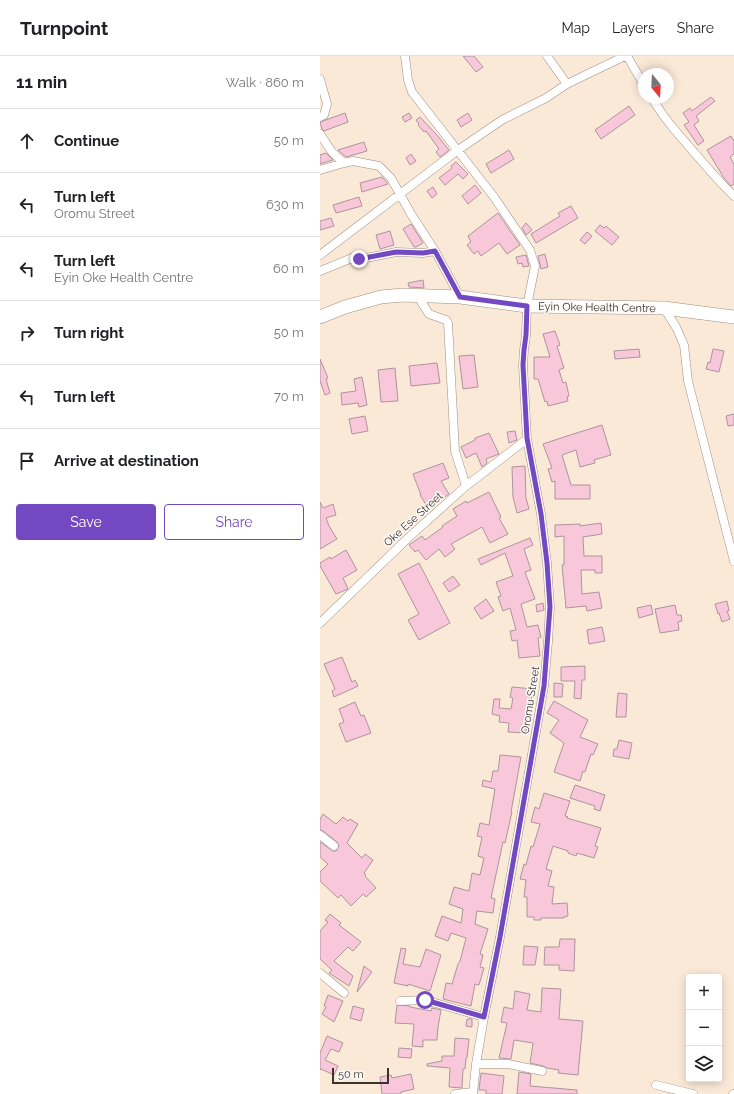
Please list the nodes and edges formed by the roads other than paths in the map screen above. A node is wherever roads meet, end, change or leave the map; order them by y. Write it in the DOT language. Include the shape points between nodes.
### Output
graph roads {
  1 [pos="405,56"];
  2 [pos="547,56"];
  3 [pos="626,56"];
  4 [pos="638,75"];
  5 [pos="320,79"];
  6 [pos="567,84"];
  7 [pos="656,104"];
  8 [pos="320,118"];
  9 [pos="320,134"];
  10 [pos="458,150"];
  11 [pos="344,163"];
  12 [pos="320,170"];
  13 [pos="400,195"];
  14 [pos="734,196"];
  15 [pos="435,251"];
  16 [pos="320,255"];
  17 [pos="320,271"];
  18 [pos="417,296"];
  19 [pos="460,297"];
  20 [pos="527,306"];
  21 [pos="664,308"];
  22 [pos="734,316"];
  23 [pos="320,317"];
  24 [pos="527,438"];
  25 [pos="466,486"];
  26 [pos="734,562"];
  27 [pos="320,623"];
  28 [pos="320,835"];
  29 [pos="334,846"];
  30 [pos="320,973"];
  31 [pos="344,993"];
  32 [pos="400,1001"];
  33 [pos="484,1017"];
  34 [pos="476,1064"];
  35 [pos="542,1071"];
  36 [pos="656,1085"];
  37 [pos="473,1093"];
  38 [pos="455,1094"];
  39 [pos="693,1094"];
  1 -- 10 [label="street, Oromu Street" via="412,92"];
  2 -- 6 [label="street"];
  3 -- 4 [label="street"];
  3 -- 6 [label="street"];
  5 -- 8 [label="street" via="327,104 324,115"];
  6 -- 10 [label="street" via="546,98 502,120"];
  7 -- 14 [label="street" via="713,176"];
  9 -- 11 [label="street" via="332,152"];
  10 -- 13 [label="street"];
  10 -- 20 [label="street, Oromu Street" via="530,250 535,266"];
  11 -- 12 [label="street"];
  11 -- 13 [label="street" via="353,161 380,166 391,178"];
  13 -- 15 [label="street"];
  13 -- 16 [label="street"];
  15 -- 17 [label="street" via="396,252 352,258"];
  15 -- 19 [label="street"];
  18 -- 19 [label="main road, Eyin Oke Health Centre"];
  18 -- 23 [label="main road, Eyin Oke Health Centre" via="380,298"];
  18 -- 25 [label="street" via="429,314 448,323 455,450"];
  19 -- 20 [label="main road, Eyin Oke Health Centre"];
  20 -- 21 [label="main road, Eyin Oke Health Centre"];
  20 -- 24 [label="street, Oromu Street" via="523,365"];
  21 -- 22 [label="main road, Eyin Oke Health Centre"];
  21 -- 26 [label="street" via="684,345 688,381"];
  24 -- 25 [label="street, Oke Ese Street"];
  24 -- 33 [label="street, Oromu Street" via="547,563 550,607 548,642 544,686"];
  25 -- 27 [label="street, Oke Ese Street"];
  28 -- 29 [label="street"];
  30 -- 31 [label="street"];
  32 -- 33 [label="street" via="425,1000"];
  33 -- 34 [label="street, Oromu Street"];
  34 -- 35 [label="street" via="508,1064"];
  34 -- 37 [label="street, Oromu Street"];
  36 -- 39 [label="street"];
  37 -- 38 [label="street"];
}
